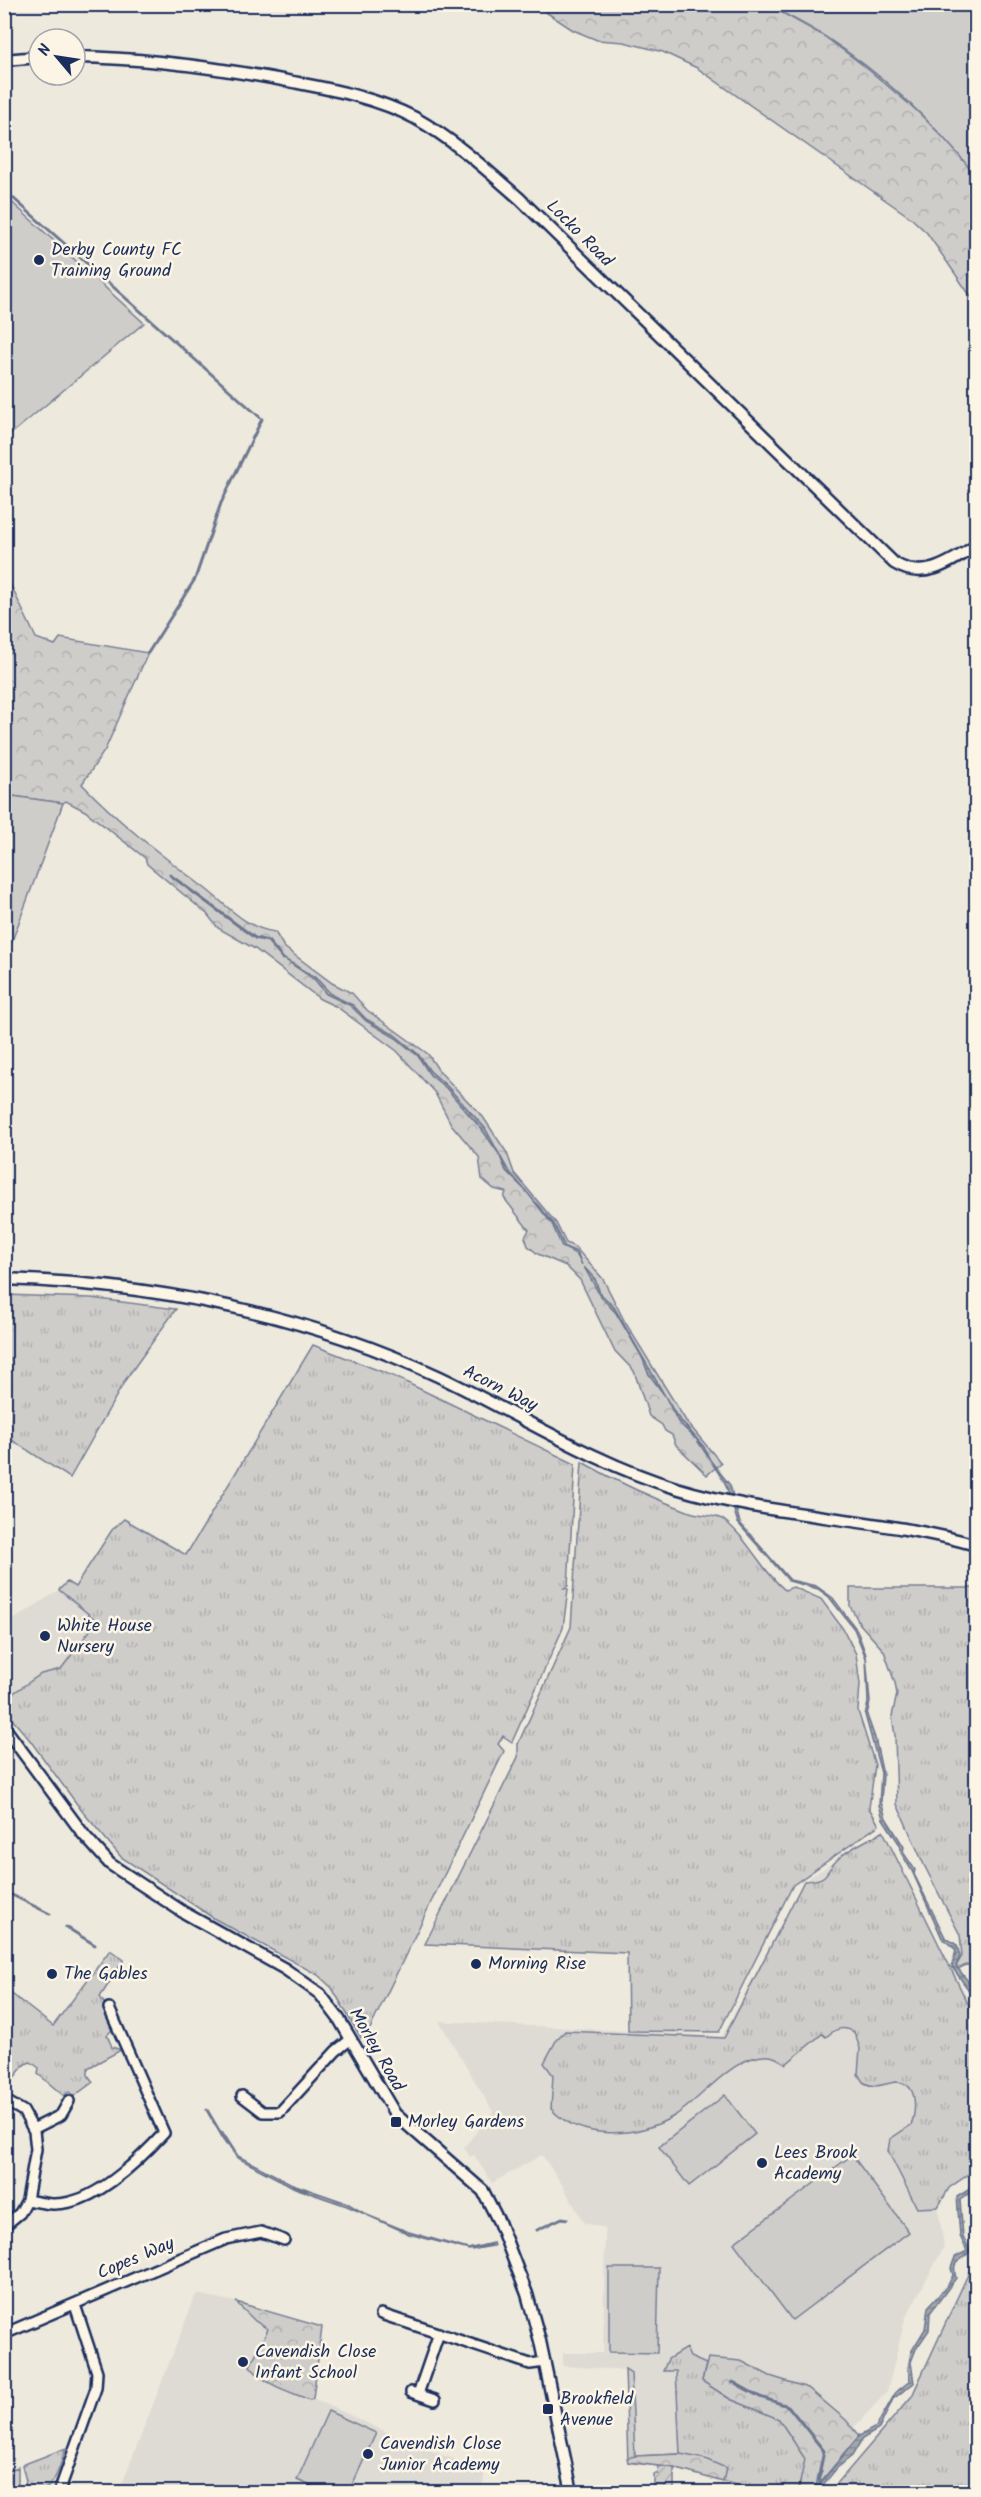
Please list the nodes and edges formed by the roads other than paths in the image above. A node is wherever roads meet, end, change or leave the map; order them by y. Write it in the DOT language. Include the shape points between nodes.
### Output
graph roads {
  1 [pos="27,58"];
  2 [pos="87,58"];
  3 [pos="4,60"];
  4 [pos="976,546"];
  5 [pos="4,1279"];
  6 [pos="976,1545"];
  7 [pos="4,1727"];
  8 [pos="109,2008"];
  9 [pos="122,2035"];
  10 [pos="351,2039"];
  11 [pos="112,2041"];
  12 [pos="242,2096"];
  13 [pos="4,2100"];
  14 [pos="69,2101"];
  15 [pos="33,2128"];
  16 [pos="27,2200"];
  17 [pos="4,2226"];
  18 [pos="284,2240"];
  19 [pos="75,2305"];
  20 [pos="381,2314"];
  21 [pos="439,2333"];
  22 [pos="4,2334"];
  23 [pos="545,2362"];
  24 [pos="435,2400"];
  25 [pos="59,2493"];
  26 [pos="572,2493"];
  1 -- 3 [label="street"];
  2 -- 4 [label="street, Locko Road" via="246,73 358,96 417,119 520,199 894,564 913,572 929,571"];
  5 -- 6 [label="street, Acorn Way" via="142,1289 304,1325 439,1377 634,1473 674,1488 740,1505"];
  7 -- 10 [label="street, Morley Road" via="106,1860 183,1912 306,1983 320,1994"];
  8 -- 9 [label="street"];
  9 -- 11 [label="street"];
  9 -- 16 [label="street" via="164,2133 133,2165 71,2202 49,2205"];
  10 -- 12 [label="street" via="280,2112 263,2112"];
  10 -- 23 [label="street, Morley Road" via="395,2114 483,2191 527,2294"];
  13 -- 15 [label="street" via="23,2111"];
  14 -- 15 [label="street" via="61,2115"];
  15 -- 16 [label="street" via="36,2149"];
  16 -- 17 [label="street" via="20,2213"];
  18 -- 19 [label="street, Copes Way" via="261,2232 226,2239"];
  19 -- 22 [label="street, Copes Way"];
  19 -- 25 [label="street" via="97,2372 96,2388"];
  20 -- 21 [label="street"];
  21 -- 23 [label="street" via="530,2364"];
  21 -- 24 [label="street" via="415,2393"];
  23 -- 26 [label="street, Morley Road"];
}
